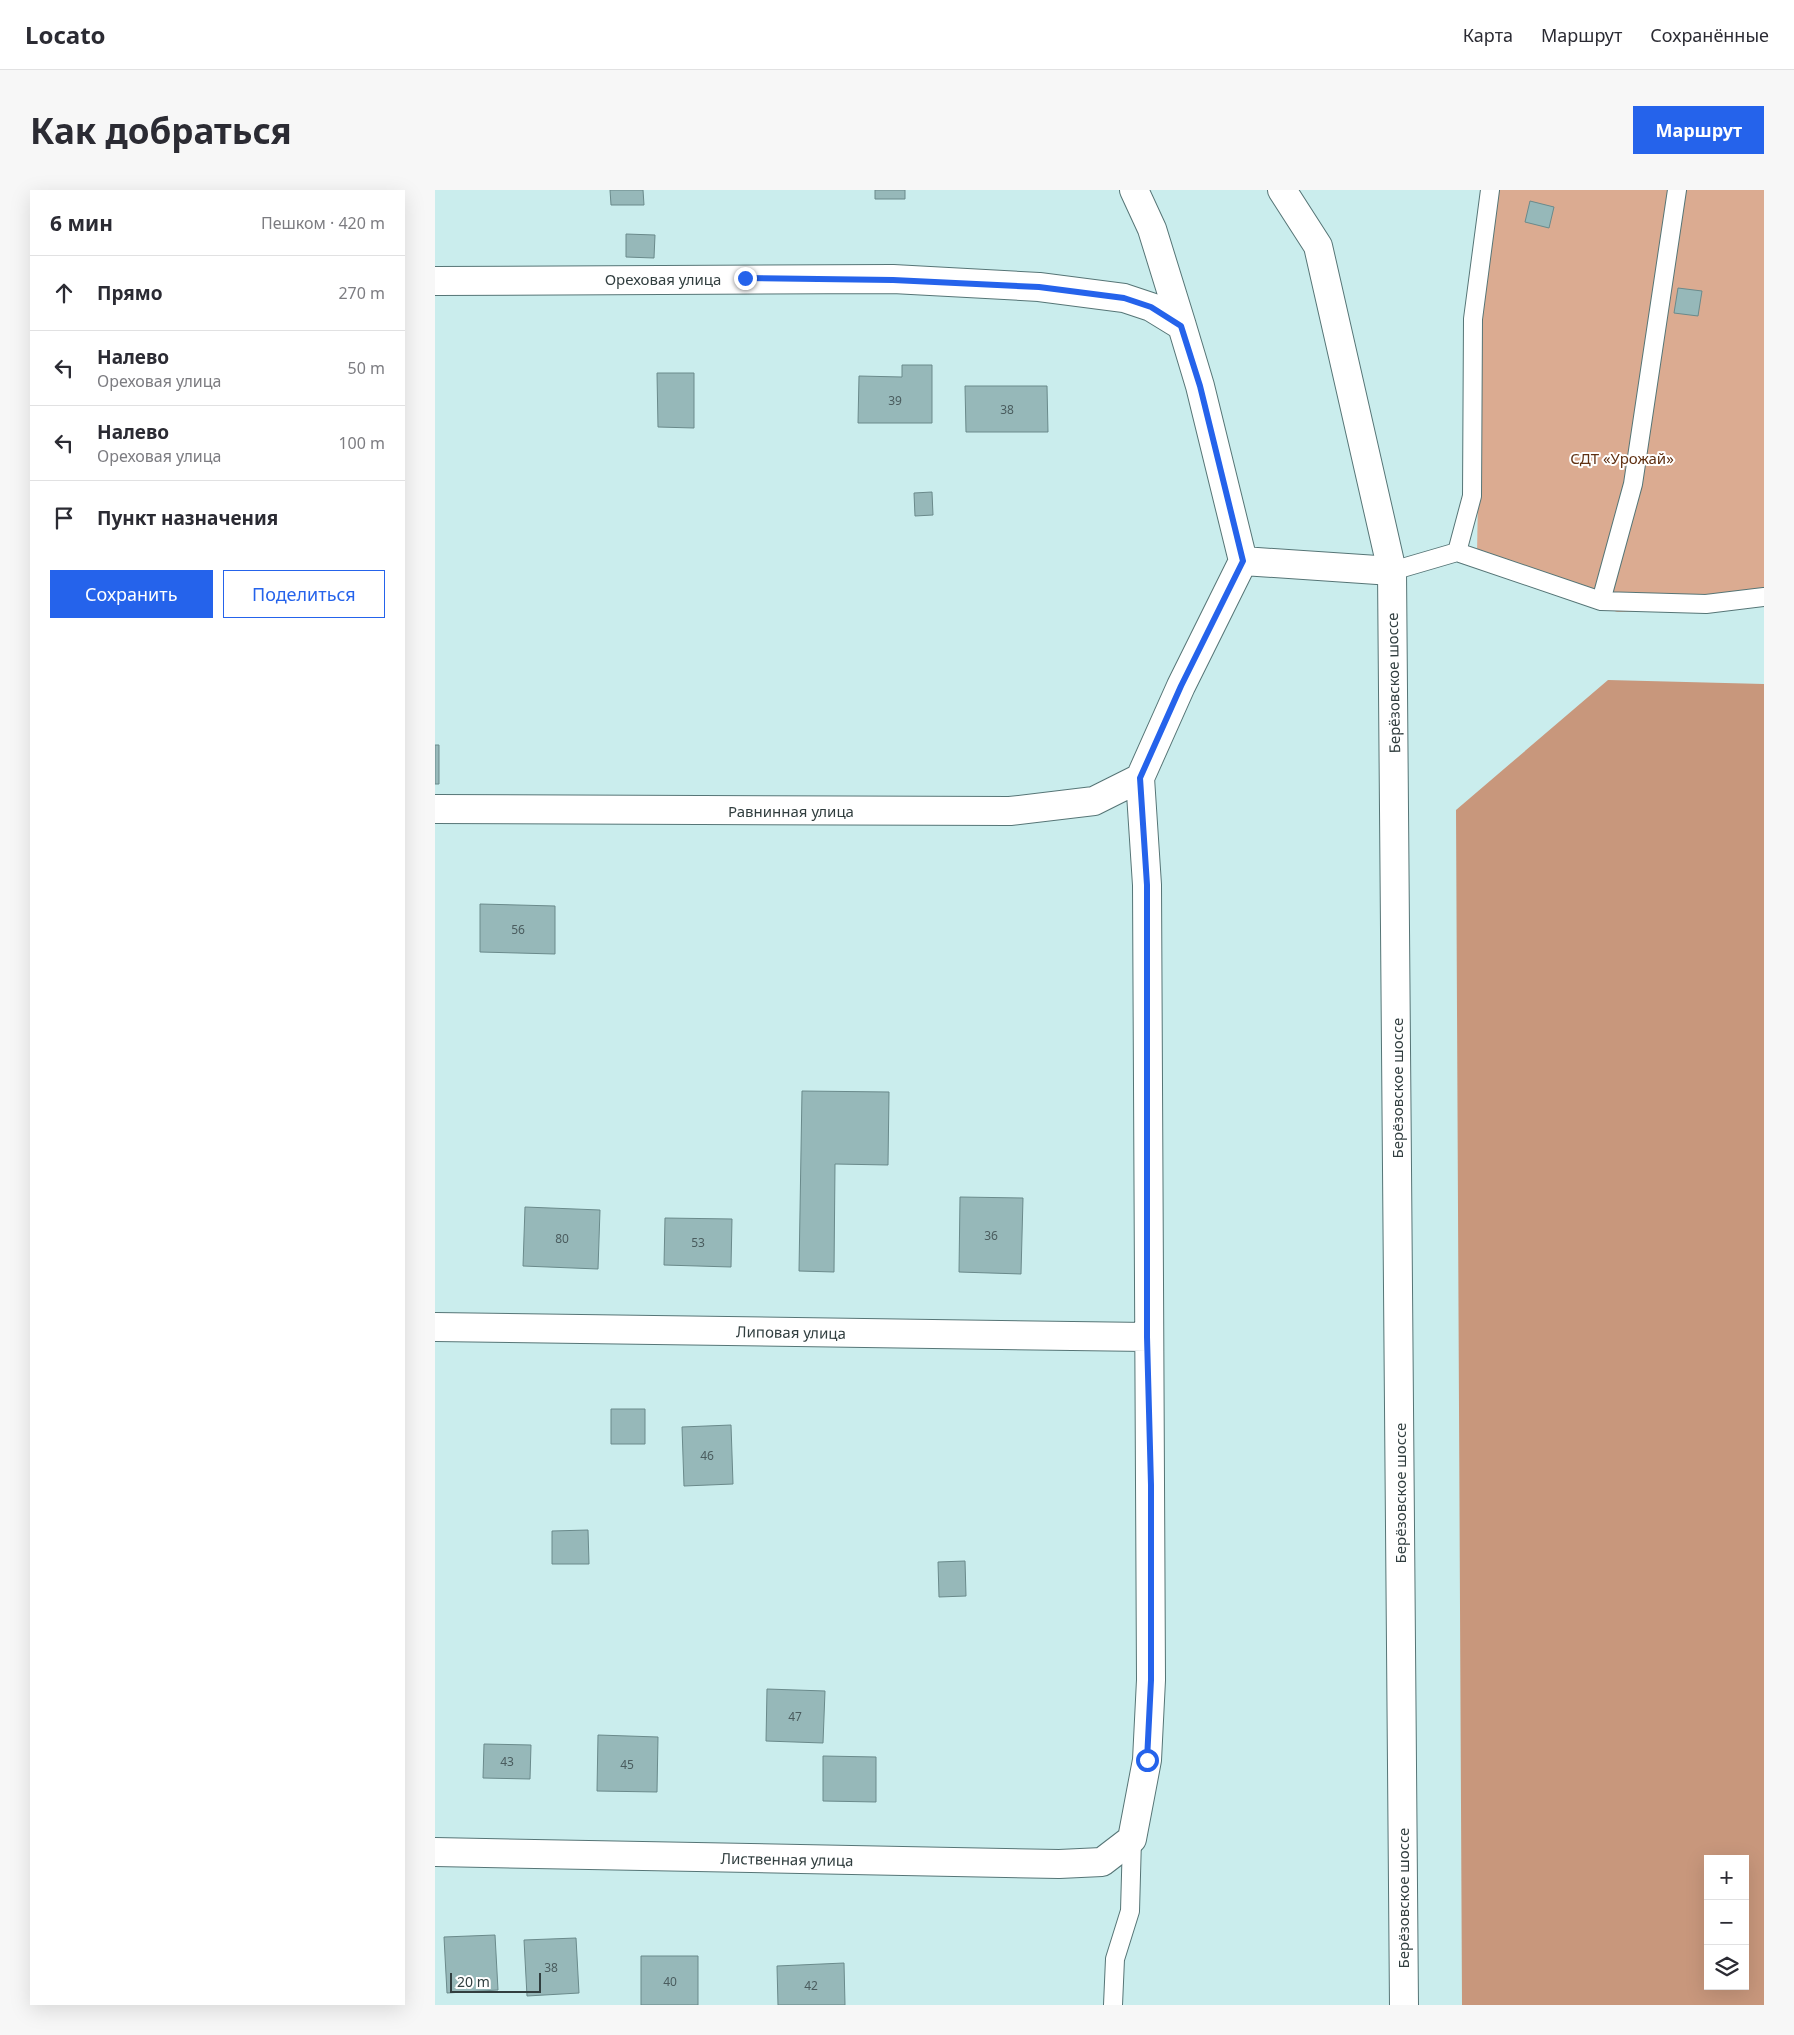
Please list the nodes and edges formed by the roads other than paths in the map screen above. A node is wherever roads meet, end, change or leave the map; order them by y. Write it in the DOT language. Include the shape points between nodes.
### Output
graph roads {
  1 [pos="1134,190"];
  2 [pos="1282,190"];
  3 [pos="1490,190"];
  4 [pos="1677,190"];
  5 [pos="435,281"];
  6 [pos="1181,326"];
  7 [pos="1457,552"];
  8 [pos="1243,561"];
  9 [pos="1392,571"];
  10 [pos="1764,597"];
  11 [pos="1601,601"];
  12 [pos="1140,778"];
  13 [pos="435,810"];
  14 [pos="435,1327"];
  15 [pos="1147,1337"];
  16 [pos="1132,1839"];
  17 [pos="435,1852"];
  18 [pos="1113,2005"];
  19 [pos="1404,2005"];
  1 -- 6 [label="street" via="1152,229"];
  2 -- 9 [label="street, Берёзовское шоссе" via="1318,246"];
  3 -- 7 [label="lane" via="1473,319 1472,496"];
  4 -- 11 [label="lane" via="1633,484"];
  5 -- 6 [label="street, Ореховая улица" via="883,279 1039,287 1124,298 1151,307"];
  6 -- 8 [label="street" via="1200,386"];
  7 -- 9 [label="lane"];
  7 -- 11 [label="lane"];
  8 -- 9 [label="street"];
  8 -- 12 [label="street"];
  9 -- 19 [label="street, Берёзовское шоссе"];
  10 -- 11 [label="lane" via="1706,604"];
  12 -- 13 [label="street, Равнинная улица" via="1094,801 1010,811"];
  12 -- 15 [label="street" via="1147,885"];
  14 -- 15 [label="street, Липовая улица"];
  15 -- 16 [label="street" via="1151,1680 1147,1760"];
  16 -- 17 [label="street, Лиственная улица" via="1102,1862 1059,1864"];
  16 -- 18 [label="lane" via="1130,1911 1115,1959"];
}
